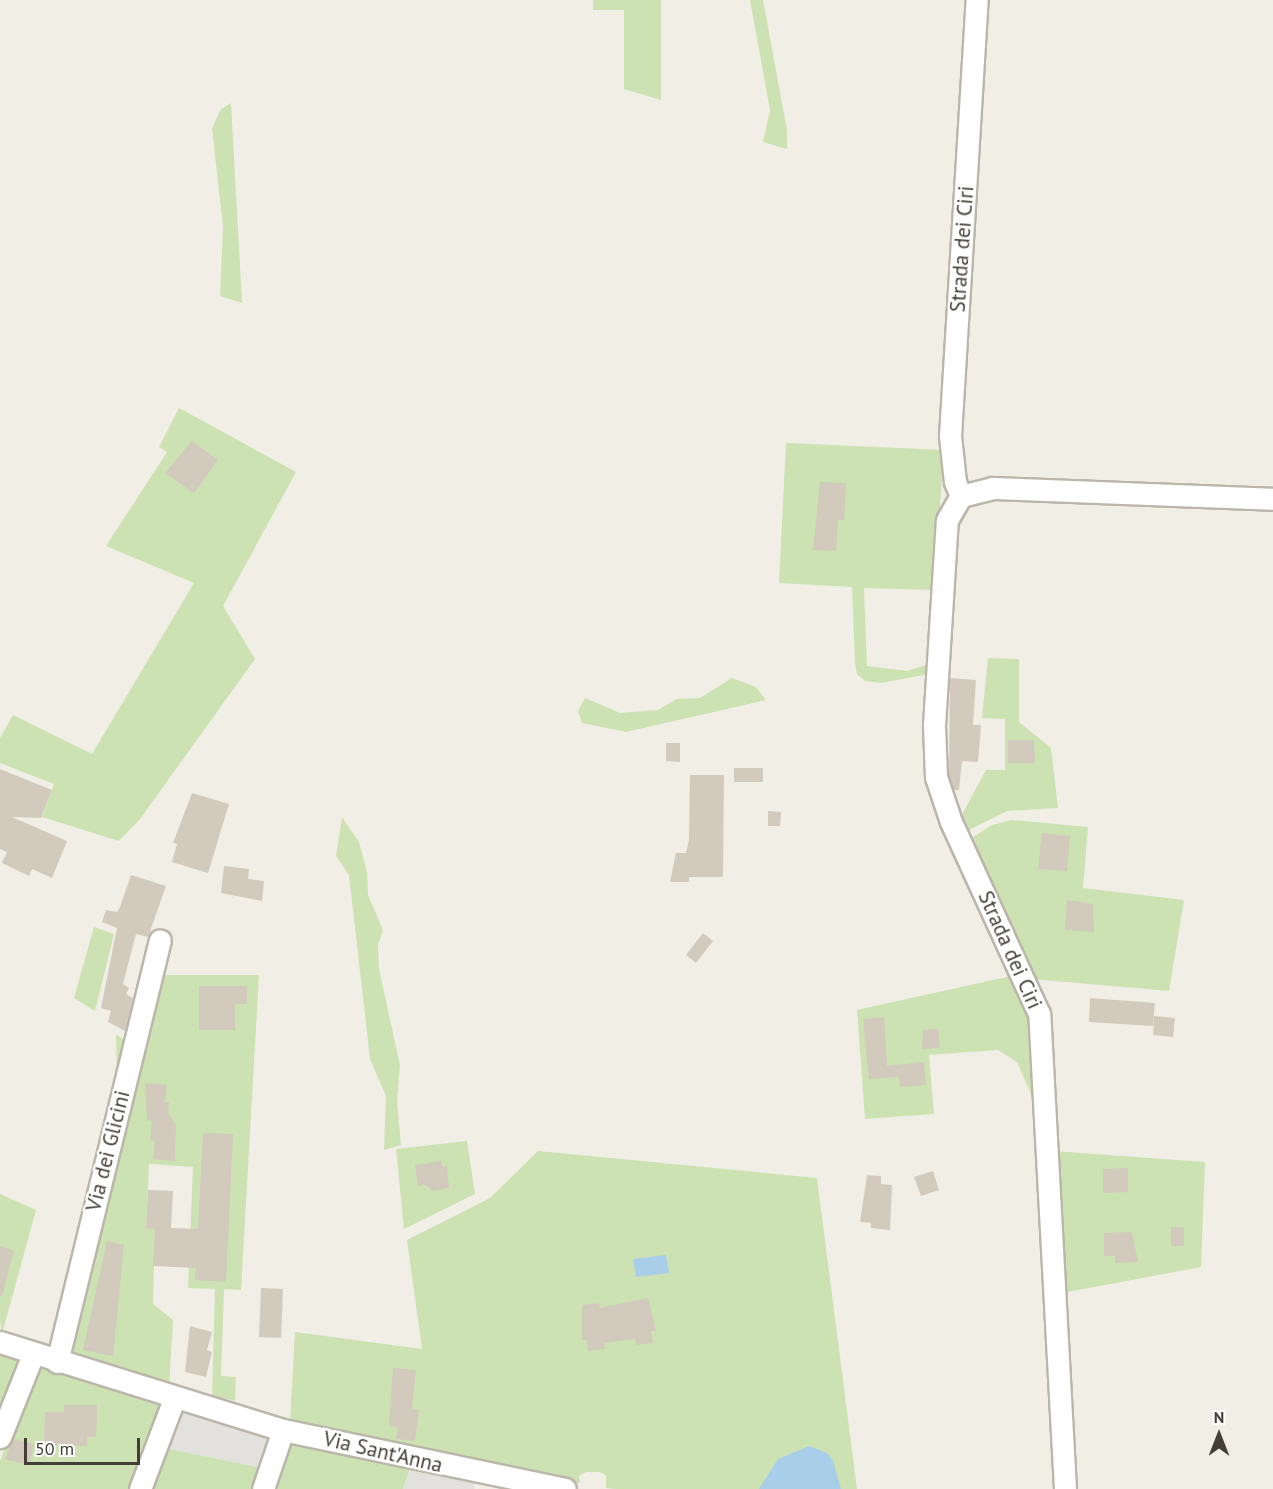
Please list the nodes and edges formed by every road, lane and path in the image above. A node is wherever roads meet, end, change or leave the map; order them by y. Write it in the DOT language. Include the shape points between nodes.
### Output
graph roads {
  1 [pos="977,0"];
  2 [pos="961,496"];
  3 [pos="1273,499"];
  4 [pos="160,940"];
  5 [pos="0,1342"];
  6 [pos="33,1354"];
  7 [pos="57,1362"];
  8 [pos="174,1399"];
  9 [pos="284,1430"];
  10 [pos="0,1437"];
  11 [pos="482,1482"];
  12 [pos="140,1489"];
  13 [pos="263,1489"];
  14 [pos="565,1489"];
  15 [pos="1065,1489"];
  1 -- 2 [label="street, Strada dei Ciri" via="950,436"];
  2 -- 3 [label="street" via="992,489"];
  2 -- 15 [label="street, Strada dei Ciri" via="947,520 934,763 951,822 1039,1014"];
  4 -- 7 [label="street, Via dei Glicini"];
  5 -- 6 [label="street, Via Sant'Anna"];
  6 -- 7 [label="street, Via Sant'Anna"];
  6 -- 10 [label="street"];
  7 -- 8 [label="street, Via Sant'Anna"];
  8 -- 9 [label="street, Via Sant'Anna"];
  8 -- 12 [label="street"];
  9 -- 11 [label="street, Via Sant'Anna"];
  9 -- 13 [label="street"];
  11 -- 14 [label="street, Via Sant'Anna"];
}
